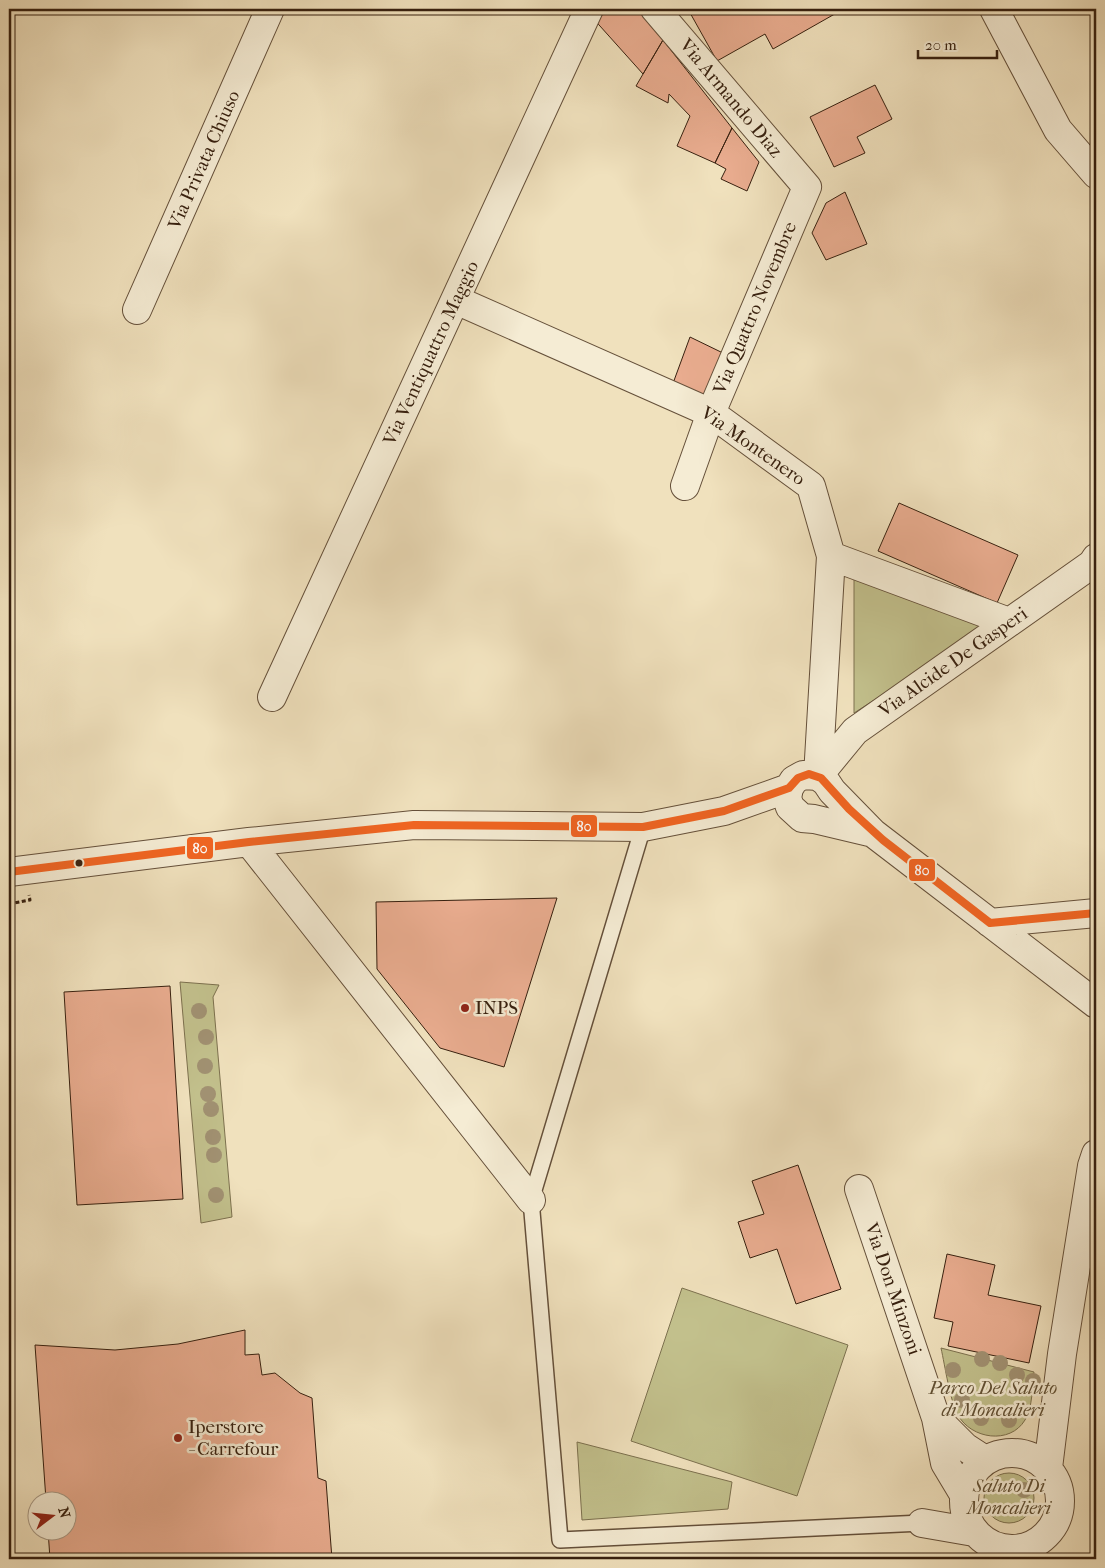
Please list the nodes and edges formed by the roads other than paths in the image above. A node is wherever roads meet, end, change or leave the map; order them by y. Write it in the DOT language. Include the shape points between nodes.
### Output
graph roads {
  1 [pos="270,9"];
  2 [pos="589,9"];
  3 [pos="655,9"];
  4 [pos="994,9"];
  5 [pos="1096,174"];
  6 [pos="807,187"];
  7 [pos="456,300"];
  8 [pos="137,310"];
  9 [pos="711,413"];
  10 [pos="685,486"];
  11 [pos="831,556"];
  12 [pos="1096,558"];
  13 [pos="1009,622"];
  14 [pos="272,697"];
  15 [pos="825,783"];
  16 [pos="789,788"];
  17 [pos="724,811"];
  18 [pos="805,817"];
  19 [pos="643,827"];
  20 [pos="873,833"];
  21 [pos="249,842"];
  22 [pos="9,872"];
  23 [pos="1096,913"];
  24 [pos="990,923"];
  25 [pos="1096,1004"];
  26 [pos="1096,1154"];
  27 [pos="859,1189"];
  28 [pos="531,1200"];
  29 [pos="1054,1410"];
  30 [pos="936,1418"];
  31 [pos="1017,1452"];
  32 [pos="985,1460"];
  33 [pos="1048,1468"];
  34 [pos="963,1497"];
  35 [pos="922,1522"];
  36 [pos="974,1532"];
  37 [pos="1012,1555"];
  1 -- 8 [label="street, Via Privata Chiuso"];
  2 -- 7 [label="street, Via Ventiquattro Maggio"];
  3 -- 6 [label="street, Via Armando Diaz"];
  4 -- 5 [label="street" via="1058,130"];
  6 -- 9 [label="street, Via Quattro Novembre"];
  7 -- 9 [label="street, Via Montenero"];
  7 -- 14 [label="street, Via Ventiquattro Maggio"];
  9 -- 10 [label="street, Via Quattro Novembre"];
  9 -- 11 [label="street, Via Montenero" via="811,486"];
  11 -- 13 [label="street"];
  11 -- 15 [label="street, Via Montenero"];
  12 -- 13 [label="street, Via Alcide De Gasperi"];
  13 -- 15 [label="street, Via Alcide De Gasperi" via="855,732"];
  15 -- 16 [label="street" via="803,775"];
  15 -- 18 [label="street" via="831,804 825,814"];
  15 -- 20 [label="street"];
  16 -- 17 [label="street"];
  16 -- 18 [label="street" via="787,798 790,807"];
  17 -- 18 [label="street"];
  17 -- 19 [label="street"];
  18 -- 20 [label="street"];
  19 -- 21 [label="street" via="414,825"];
  19 -- 28 [label="lane"];
  20 -- 24 [label="street"];
  21 -- 22 [label="street"];
  21 -- 28 [label="street"];
  23 -- 24 [label="street"];
  24 -- 25 [label="street"];
  26 -- 29 [label="street"];
  27 -- 30 [label="street, Via Don Minzoni"];
  28 -- 35 [label="lane" via="560,1540"];
  29 -- 31 [label="street"];
  29 -- 33 [label="street"];
  30 -- 32 [label="street" via="965,1447"];
  30 -- 34 [label="street, Via Don Minzoni" via="945,1463"];
  31 -- 32 [label="street" via="1000,1453"];
  31 -- 33 [label="street"];
  32 -- 34 [label="street" via="967,1480"];
  33 -- 37 [label="street" via="1060,1497 1059,1513 1053,1527 1042,1539"];
  34 -- 35 [label="street"];
  34 -- 36 [label="street" via="968,1523"];
  35 -- 36 [label="street"];
  36 -- 37 [label="street"];
}
